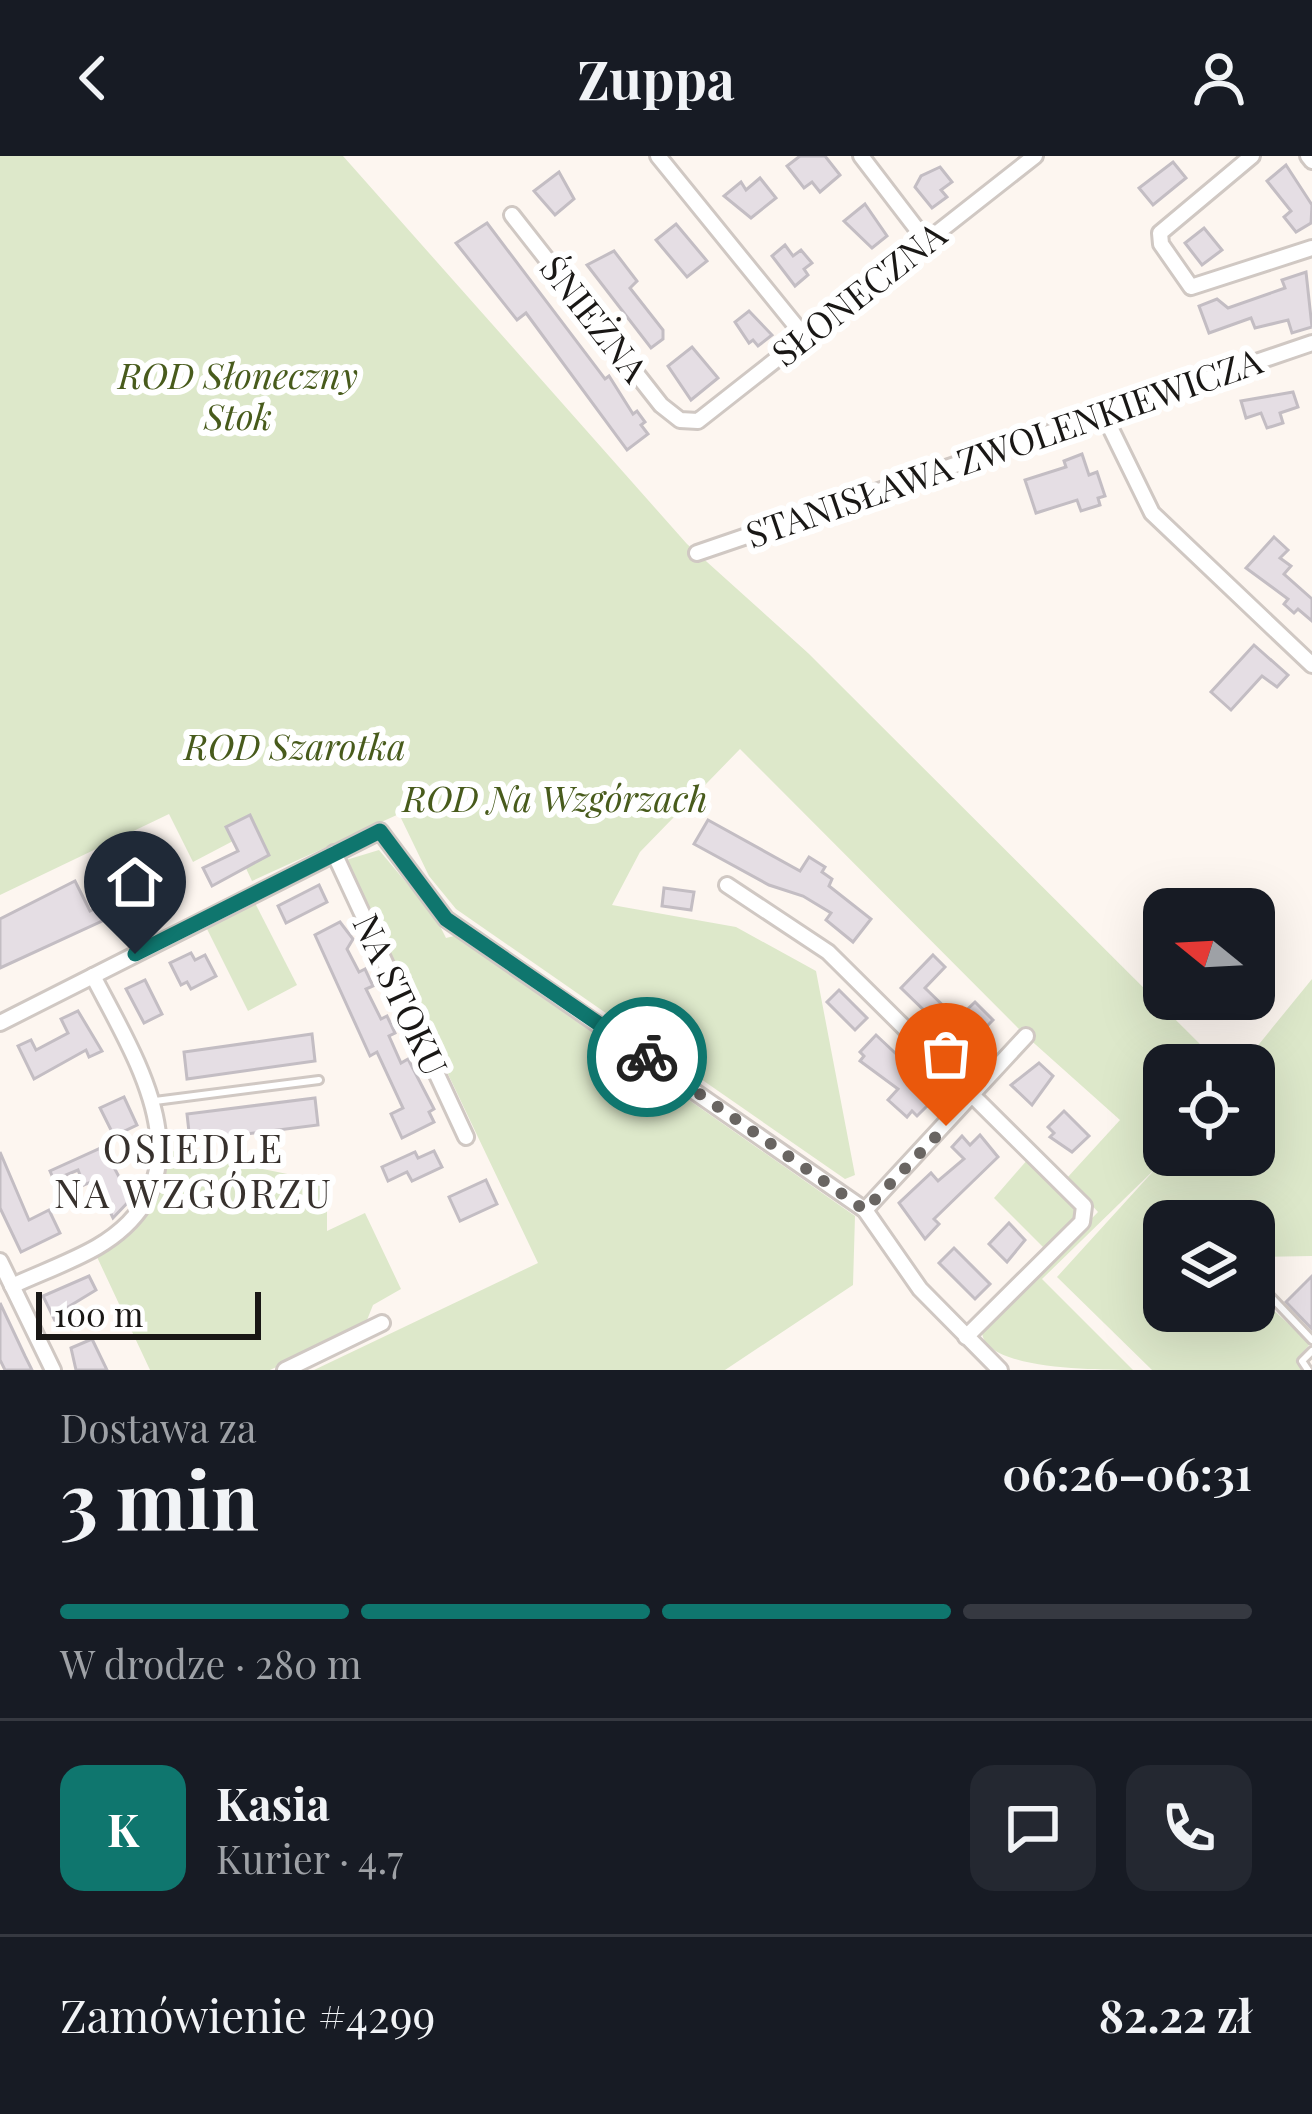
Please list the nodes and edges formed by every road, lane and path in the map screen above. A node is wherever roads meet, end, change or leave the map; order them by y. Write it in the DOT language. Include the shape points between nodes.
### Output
graph roads {
  1 [pos="658,156"];
  2 [pos="861,156"];
  3 [pos="1035,156"];
  4 [pos="1252,156"];
  5 [pos="512,215"];
  6 [pos="926,241"];
  7 [pos="1312,248"];
  8 [pos="804,336"];
  9 [pos="1312,343"];
  10 [pos="1105,417"];
  11 [pos="680,420"];
  12 [pos="697,553"];
  13 [pos="1312,665"];
  14 [pos="334,853"];
  15 [pos="727,885"];
  16 [pos="93,976"];
  17 [pos="0,1023"];
  18 [pos="1026,1036"];
  19 [pos="319,1080"];
  20 [pos="973,1097"];
  21 [pos="155,1101"];
  22 [pos="466,1137"];
  23 [pos="865,1210"];
  24 [pos="0,1261"];
  25 [pos="12,1286"];
  26 [pos="1275,1301"];
  27 [pos="382,1323"];
  28 [pos="967,1337"];
  29 [pos="1312,1340"];
  30 [pos="1312,1352"];
  31 [pos="53,1370"];
  32 [pos="285,1370"];
  33 [pos="1000,1370"];
  34 [pos="1308,1370"];
  1 -- 8 [label="street"];
  2 -- 6 [label="street"];
  3 -- 6 [label="street, SŁONECZNA"];
  4 -- 7 [label="street" via="1160,233 1161,244 1191,287"];
  5 -- 11 [label="street, ŚNIEŻNA"];
  6 -- 8 [label="street, SŁONECZNA"];
  8 -- 11 [label="street, SŁONECZNA" via="698,421"];
  9 -- 10 [label="street, STANISŁAWA ZWOLENKIEWICZA"];
  10 -- 12 [label="street, STANISŁAWA ZWOLENKIEWICZA"];
  10 -- 13 [label="street" via="1152,514"];
  14 -- 16 [label="street"];
  14 -- 22 [label="street, NA STOKU"];
  14 -- 23 [label="street" via="380,831 446,919"];
  15 -- 20 [label="street" via="828,952"];
  16 -- 17 [label="street"];
  16 -- 21 [label="street"];
  18 -- 20 [label="street"];
  19 -- 21 [label="lane"];
  20 -- 23 [label="street"];
  20 -- 28 [label="street" via="1080,1200 1082,1222"];
  21 -- 25 [label="street" via="156,1169 131,1217 97,1247"];
  23 -- 28 [label="street"];
  24 -- 25 [label="street"];
  25 -- 31 [label="street"];
  26 -- 29 [label="lane"];
  27 -- 32 [label="street"];
  28 -- 33 [label="street"];
  30 -- 34 [label="lane" via="1301,1359"];
}
